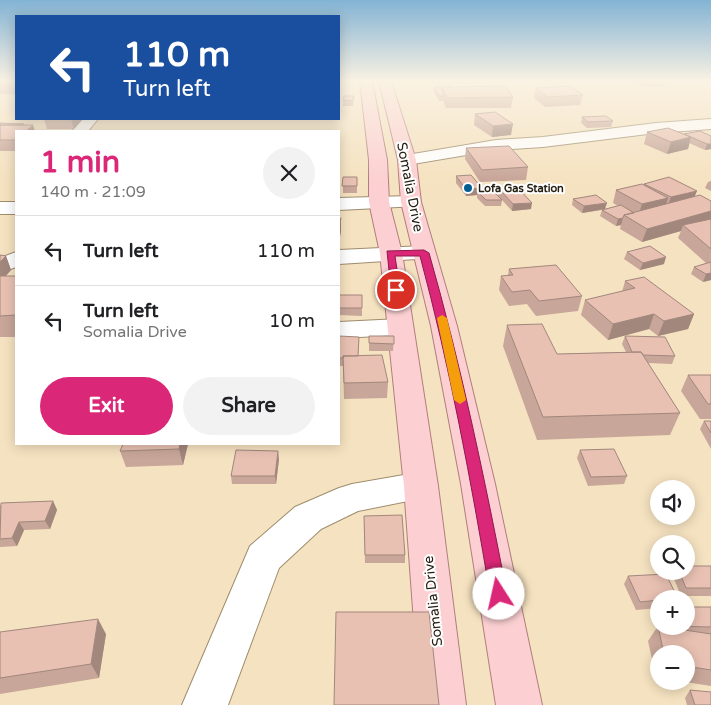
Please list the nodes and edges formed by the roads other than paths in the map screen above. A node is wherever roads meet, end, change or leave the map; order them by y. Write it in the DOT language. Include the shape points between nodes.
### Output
graph roads {
  1 [pos="371,114"];
  2 [pos="395,114"];
  3 [pos="90,120"];
  4 [pos="711,124"];
  5 [pos="691,125"];
  6 [pos="81,130"];
  7 [pos="711,136"];
  8 [pos="407,160"];
  9 [pos="379,202"];
  10 [pos="410,202"];
  11 [pos="340,204"];
  12 [pos="390,253"];
  13 [pos="424,253"];
  14 [pos="340,257"];
  15 [pos="15,259"];
  16 [pos="0,266"];
  17 [pos="400,327"];
  18 [pos="340,330"];
  19 [pos="421,486"];
  20 [pos="205,705"];
  21 [pos="443,705"];
  22 [pos="519,705"];
  1 -- 9 [label="main road, Somalia Drive" via="378,160"];
  2 -- 8 [label="main road, Somalia Drive"];
  3 -- 6 [label="street"];
  4 -- 5 [label="street"];
  5 -- 7 [label="street"];
  5 -- 8 [label="street" via="496,145"];
  8 -- 10 [label="main road, Somalia Drive"];
  9 -- 10 [label="street"];
  9 -- 11 [label="street"];
  9 -- 12 [label="main road, Somalia Drive"];
  10 -- 13 [label="main road, Somalia Drive"];
  12 -- 13 [label="street"];
  12 -- 14 [label="street"];
  12 -- 17 [label="main road, Somalia Drive"];
  13 -- 22 [label="main road, Somalia Drive" via="444,326 478,484"];
  15 -- 16 [label="street"];
  17 -- 18 [label="street"];
  17 -- 19 [label="main road, Somalia Drive"];
  19 -- 20 [label="street" via="352,498 308,518 264,558"];
  19 -- 21 [label="main road, Somalia Drive"];
}
